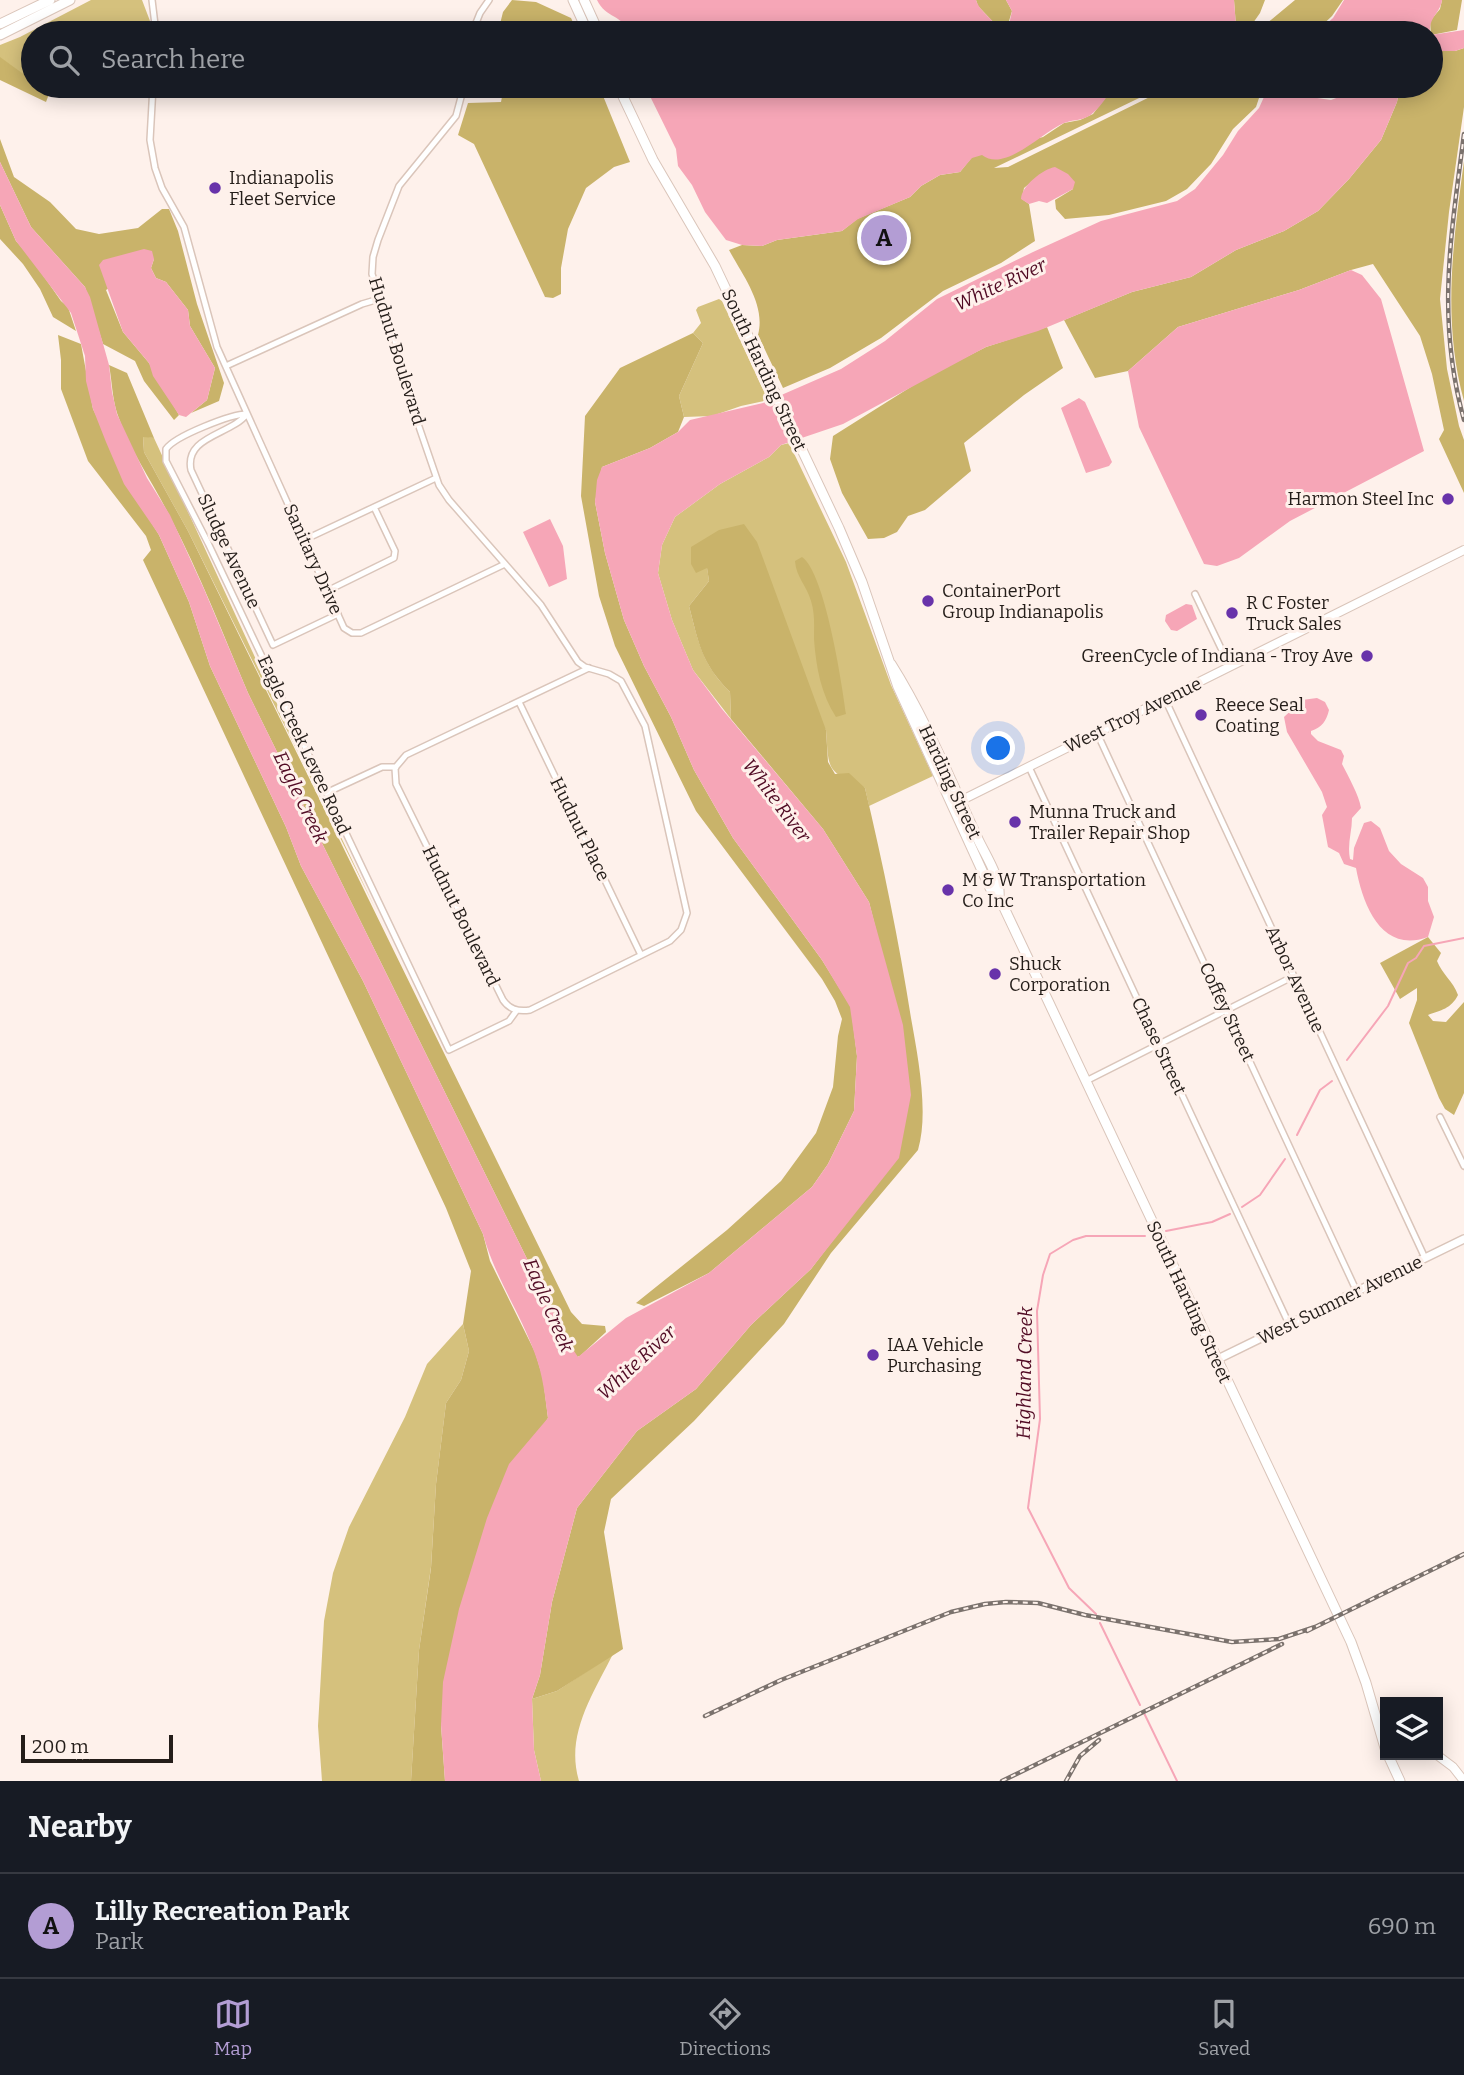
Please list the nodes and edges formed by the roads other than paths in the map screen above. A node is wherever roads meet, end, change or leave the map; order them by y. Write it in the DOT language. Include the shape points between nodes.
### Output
graph roads {
  1 [pos="50,0"];
  2 [pos="70,0"];
  3 [pos="152,0"];
  4 [pos="489,0"];
  5 [pos="573,0"];
  6 [pos="584,0"];
  7 [pos="28,21"];
  8 [pos="155,21"];
  9 [pos="477,21"];
  10 [pos="583,21"];
  11 [pos="594,21"];
  12 [pos="0,24"];
  13 [pos="21,24"];
  14 [pos="0,35"];
  15 [pos="152,98"];
  16 [pos="461,98"];
  17 [pos="624,98"];
  18 [pos="379,299"];
  19 [pos="226,366"];
  20 [pos="247,414"];
  21 [pos="436,478"];
  22 [pos="374,507"];
  23 [pos="304,540"];
  24 [pos="1464,550"];
  25 [pos="505,564"];
  26 [pos="327,591"];
  27 [pos="1195,594"];
  28 [pos="338,614"];
  29 [pos="891,664"];
  30 [pos="1230,667"];
  31 [pos="589,668"];
  32 [pos="1165,699"];
  33 [pos="519,702"];
  34 [pos="1097,733"];
  35 [pos="396,766"];
  36 [pos="1028,767"];
  37 [pos="326,793"];
  38 [pos="956,803"];
  39 [pos="999,897"];
  40 [pos="641,955"];
  41 [pos="1294,976"];
  42 [pos="517,1010"];
  43 [pos="1226,1010"];
  44 [pos="1158,1044"];
  45 [pos="1086,1081"];
  46 [pos="1440,1117"];
  47 [pos="1464,1166"];
  48 [pos="1464,1239"];
  49 [pos="1425,1258"];
  50 [pos="1357,1292"];
  51 [pos="1289,1324"];
  52 [pos="1216,1360"];
  53 [pos="1380,1731"];
  54 [pos="1390,1760"];
  55 [pos="1443,1760"];
  56 [pos="1400,1781"];
  57 [pos="1464,1781"];
  1 -- 12 [label="main road"];
  2 -- 7 [label="main road"];
  3 -- 8 [label="street"];
  4 -- 9 [label="street"];
  5 -- 10 [label="main road"];
  6 -- 11 [label="main road"];
  13 -- 14 [label="main road"];
  15 -- 19 [label="street, Sanitary Drive" via="150,140 155,168 184,227"];
  16 -- 18 [label="street, Hudnut Boulevard" via="443,135 399,186 373,257"];
  17 -- 29 [label="main road, South Harding Street" via="746,333 855,565"];
  18 -- 19 [label="street"];
  18 -- 21 [label="street, Hudnut Boulevard"];
  19 -- 20 [label="street, Sanitary Drive"];
  20 -- 23 [label="street, Sanitary Drive"];
  20 -- 28 [label="street, Sludge Avenue" via="237,425 195,448 191,470 273,645"];
  20 -- 37 [label="street, Eagle Creek Levee Road" via="174,441 167,447 166,459"];
  21 -- 22 [label="street"];
  21 -- 25 [label="street, Hudnut Boulevard"];
  22 -- 23 [label="street"];
  22 -- 26 [label="street" via="395,557"];
  23 -- 26 [label="street, Sanitary Drive"];
  24 -- 30 [label="main road, West Troy Avenue"];
  25 -- 28 [label="street, Sanitary Drive" via="361,633 347,631"];
  25 -- 31 [label="street, Hudnut Boulevard" via="545,610 578,662"];
  26 -- 28 [label="street, Sanitary Drive"];
  27 -- 30 [label="street"];
  29 -- 38 [label="main road, Harding Street"];
  30 -- 32 [label="main road, West Troy Avenue"];
  31 -- 33 [label="street"];
  31 -- 40 [label="street, Hudnut Boulevard" via="621,681 645,726 686,909 685,923 676,936"];
  32 -- 34 [label="main road, West Troy Avenue"];
  32 -- 41 [label="street, Arbor Avenue"];
  33 -- 35 [label="street" via="406,755"];
  33 -- 40 [label="street, Hudnut Place"];
  34 -- 36 [label="main road, West Troy Avenue"];
  34 -- 43 [label="street, Coffey Street"];
  35 -- 37 [label="street" via="382,767"];
  35 -- 42 [label="street, Hudnut Boulevard" via="396,784 496,987 505,1003"];
  36 -- 38 [label="main road, West Troy Avenue"];
  36 -- 44 [label="street, Chase Street"];
  37 -- 42 [label="street, Eagle Creek Levee Road" via="449,1050 509,1021"];
  38 -- 39 [label="main road, Harding Street" via="998,884"];
  39 -- 45 [label="main road, South Harding Street"];
  40 -- 42 [label="street, Hudnut Boulevard" via="530,1010"];
  41 -- 43 [label="street"];
  41 -- 49 [label="street, Arbor Avenue"];
  43 -- 44 [label="street"];
  43 -- 50 [label="street, Coffey Street"];
  44 -- 45 [label="street"];
  44 -- 51 [label="street, Chase Street"];
  45 -- 52 [label="main road, South Harding Street"];
  46 -- 47 [label="street"];
  48 -- 49 [label="street, West Sumner Avenue"];
  49 -- 50 [label="street, West Sumner Avenue"];
  50 -- 51 [label="street, West Sumner Avenue"];
  51 -- 52 [label="street, West Sumner Avenue"];
  52 -- 53 [label="main road, South Harding Street" via="1351,1642"];
  54 -- 56 [label="main road"];
  55 -- 57 [label="main road"];
}
